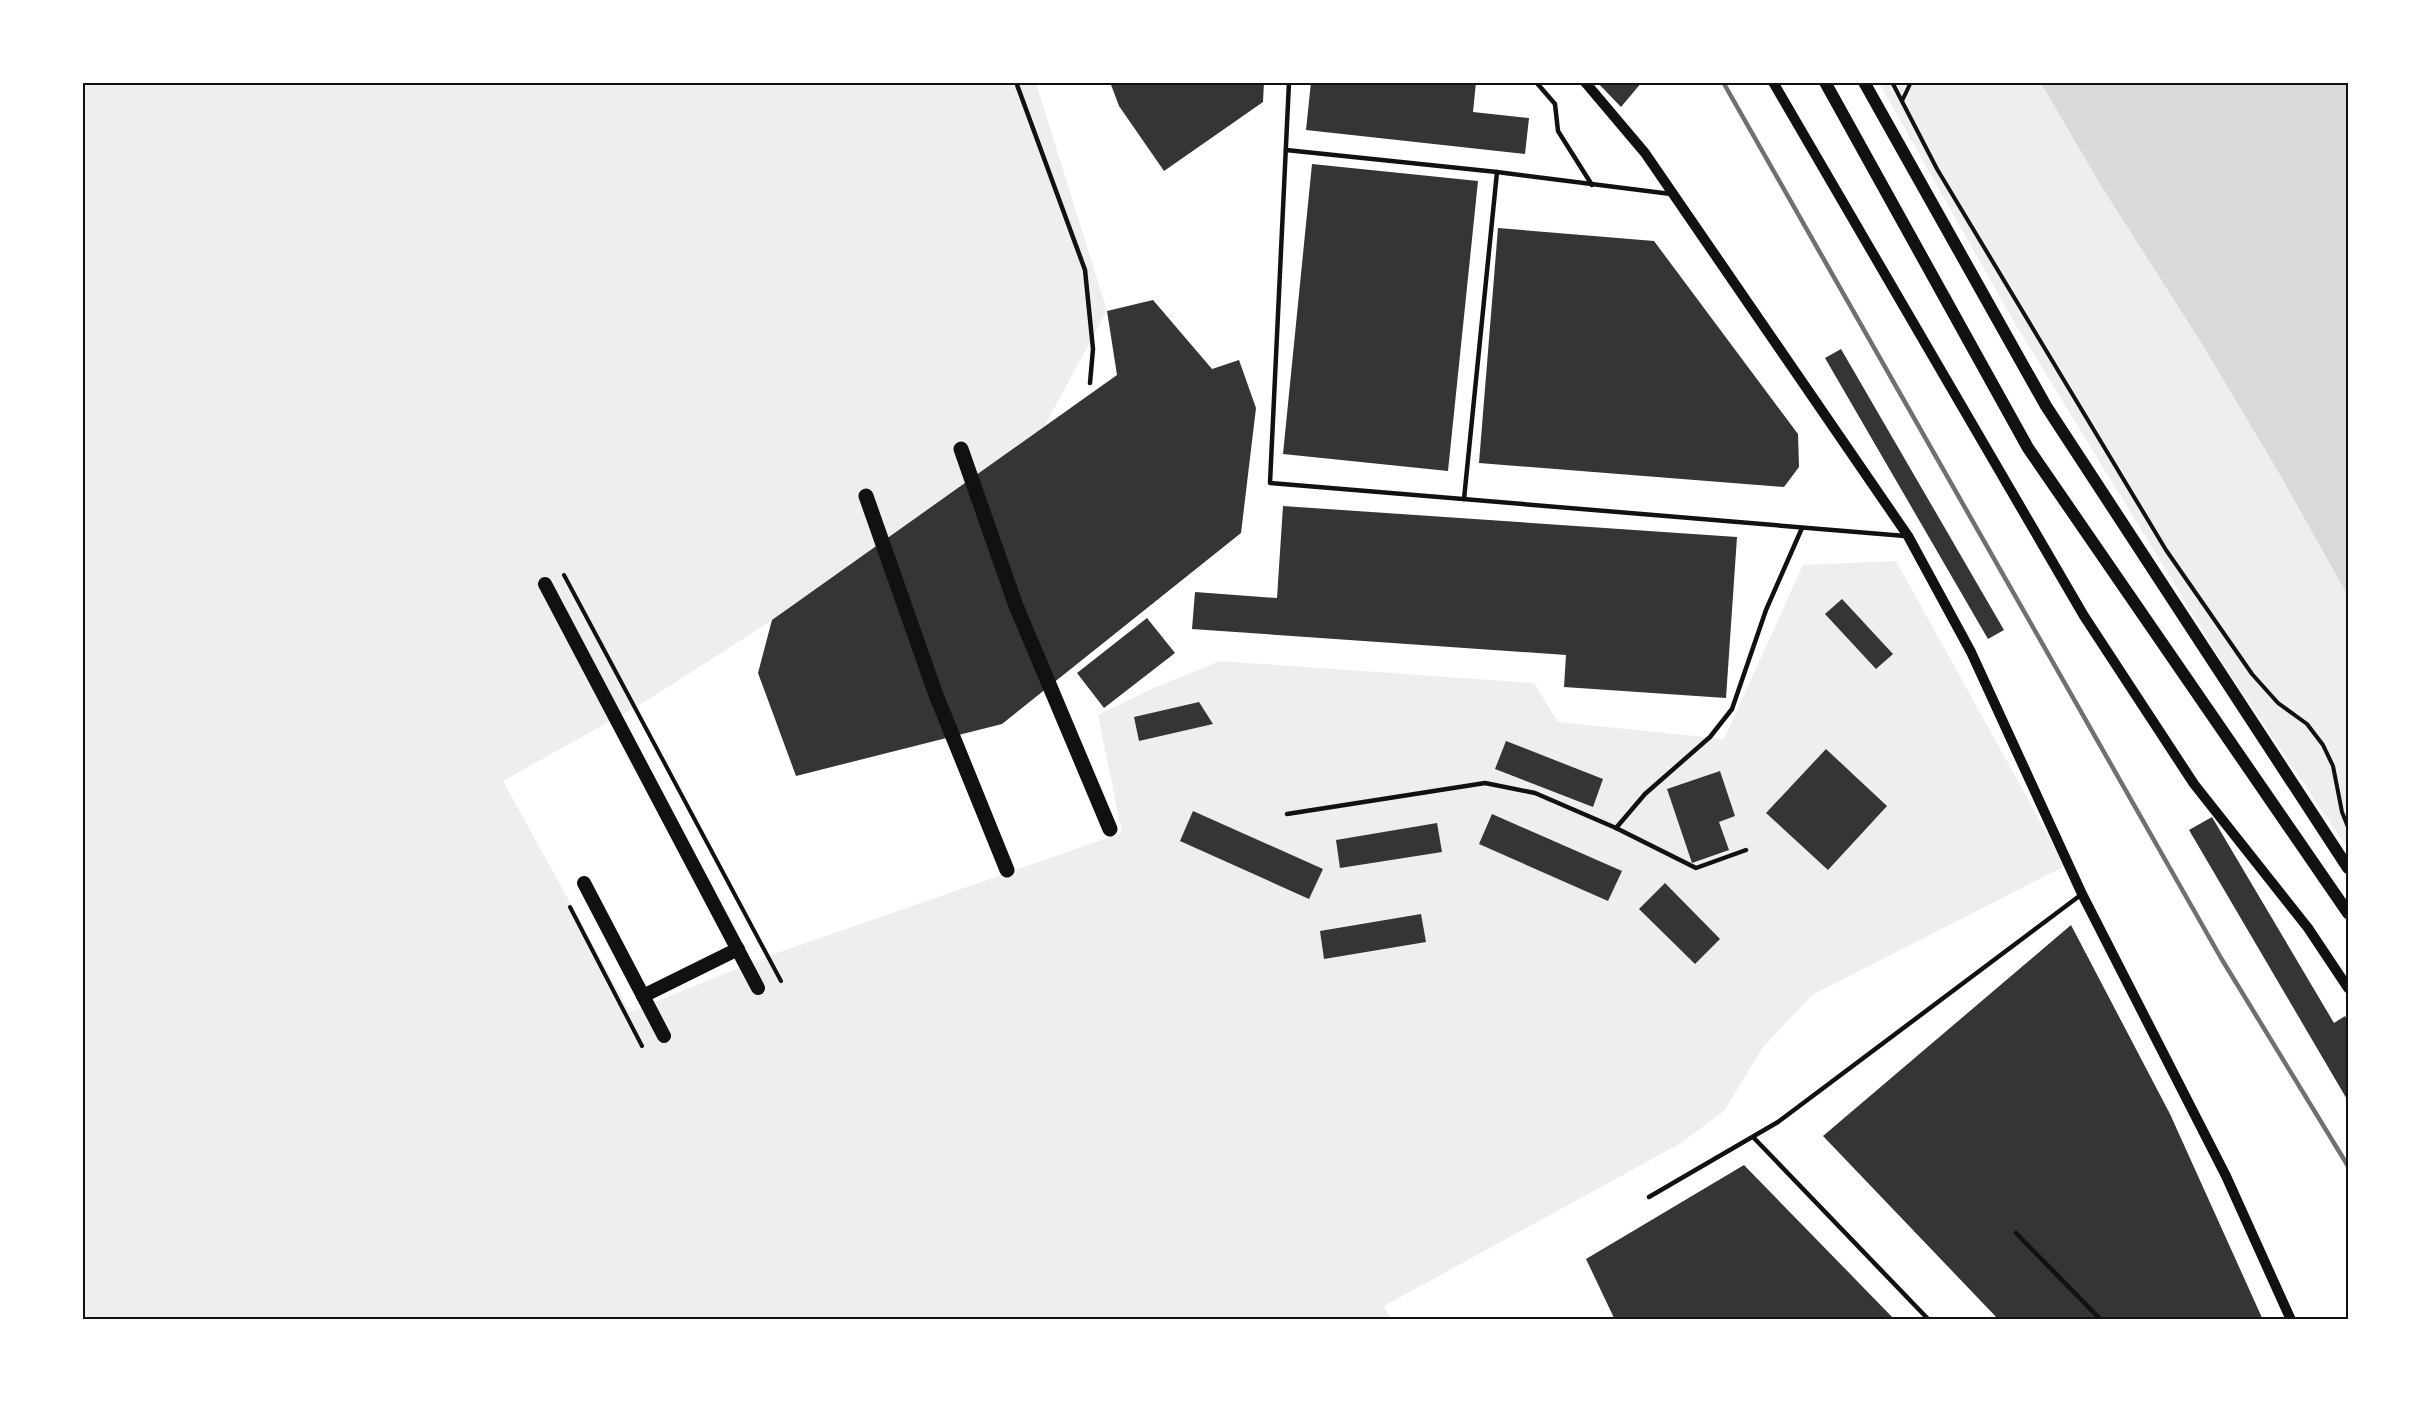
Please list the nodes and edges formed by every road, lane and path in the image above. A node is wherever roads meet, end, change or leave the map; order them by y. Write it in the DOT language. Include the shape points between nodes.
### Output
graph roads {
  1 [pos="1016,82"];
  2 [pos="1289,82"];
  3 [pos="1536,82"];
  4 [pos="1585,82"];
  5 [pos="1773,82"];
  6 [pos="1825,82"];
  7 [pos="1864,82"];
  8 [pos="1892,82"];
  9 [pos="1911,82"];
  10 [pos="1902,101"];
  11 [pos="1286,150"];
  12 [pos="1497,172"];
  13 [pos="1592,185"];
  14 [pos="1674,195"];
  15 [pos="1090,383"];
  16 [pos="961,449"];
  17 [pos="866,496"];
  18 [pos="1464,499"];
  19 [pos="1802,528"];
  20 [pos="1908,536"];
  21 [pos="564,575"];
  22 [pos="544,584"];
  23 [pos="1287,814"];
  24 [pos="2349,827"];
  25 [pos="1616,828"];
  26 [pos="1110,829"];
  27 [pos="1746,850"];
  28 [pos="2349,868"];
  29 [pos="1007,870"];
  30 [pos="584,883"];
  31 [pos="2082,894"];
  32 [pos="570,908"];
  33 [pos="2349,913"];
  34 [pos="738,949"];
  35 [pos="781,981"];
  36 [pos="758,988"];
  37 [pos="2349,988"];
  38 [pos="643,996"];
  39 [pos="664,1036"];
  40 [pos="642,1046"];
  41 [pos="1753,1137"];
  42 [pos="1649,1197"];
  43 [pos="2016,1233"];
  44 [pos="1929,1320"];
  45 [pos="2101,1320"];
  46 [pos="2291,1320"];
  1 -- 15 [label="lane" via="1085,270 1093,349"];
  2 -- 11 [label="lane"];
  3 -- 13 [label="lane" via="1555,104 1558,131"];
  4 -- 14 [label="street" via="1645,153"];
  5 -- 37 [label="street" via="2084,616 2194,784 2308,928"];
  6 -- 33 [label="main road" via="2028,448"];
  7 -- 28 [label="main road" via="2046,406"];
  8 -- 10 [label="path"];
  9 -- 10 [label="path"];
  10 -- 24 [label="path" via="1938,169 2166,550 2252,674 2278,703 2307,724 2323,745 2333,766"];
  11 -- 12 [label="lane"];
  11 -- 18 [label="lane" via="1270,483"];
  12 -- 13 [label="lane"];
  12 -- 18 [label="lane"];
  13 -- 14 [label="lane"];
  14 -- 20 [label="street"];
  16 -- 26 [label="highway" via="1016,606"];
  17 -- 29 [label="highway" via="936,695"];
  18 -- 19 [label="lane"];
  19 -- 20 [label="lane"];
  19 -- 25 [label="lane" via="1766,610 1732,709 1710,737 1645,794"];
  20 -- 31 [label="street" via="1971,652"];
  21 -- 35 [label="path"];
  22 -- 34 [label="main road"];
  23 -- 25 [label="lane" via="1485,783 1535,793"];
  25 -- 27 [label="lane" via="1696,868"];
  30 -- 38 [label="main road"];
  31 -- 41 [label="lane"];
  31 -- 46 [label="street" via="2226,1176"];
  32 -- 40 [label="path"];
  34 -- 36 [label="main road"];
  34 -- 38 [label="main road"];
  38 -- 39 [label="main road"];
  41 -- 42 [label="lane"];
  41 -- 44 [label="lane"];
  43 -- 45 [label="lane"];
}
